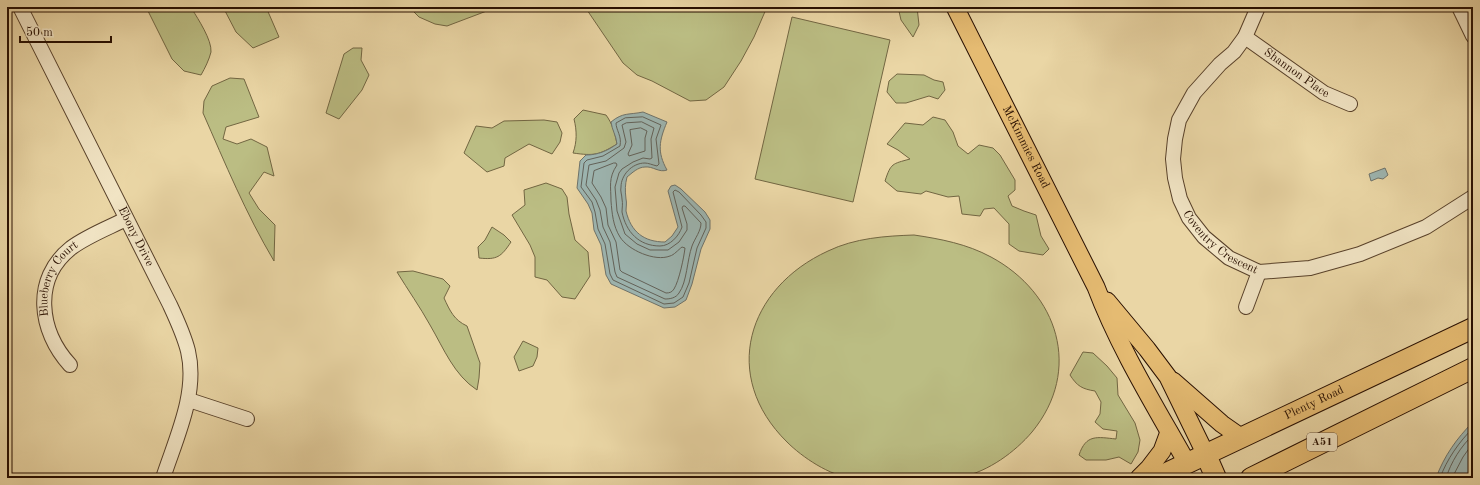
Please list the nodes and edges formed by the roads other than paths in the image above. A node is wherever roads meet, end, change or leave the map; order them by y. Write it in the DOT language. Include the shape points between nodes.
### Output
graph roads {
  1 [pos="20,7"];
  2 [pos="955,7"];
  3 [pos="1258,7"];
  4 [pos="1459,7"];
  5 [pos="1473,36"];
  6 [pos="1245,37"];
  7 [pos="1350,104"];
  8 [pos="1473,197"];
  9 [pos="126,219"];
  10 [pos="1259,272"];
  11 [pos="1096,286"];
  12 [pos="1246,308"];
  13 [pos="1473,328"];
  14 [pos="70,365"];
  15 [pos="1473,368"];
  16 [pos="1168,377"];
  17 [pos="188,400"];
  18 [pos="247,419"];
  19 [pos="1169,432"];
  20 [pos="1242,438"];
  21 [pos="1206,455"];
  22 [pos="1191,471"];
  23 [pos="163,478"];
  24 [pos="1139,478"];
  25 [pos="1156,478"];
  26 [pos="1216,478"];
  27 [pos="1251,478"];
  1 -- 9 [label="street, Ebony Drive"];
  2 -- 11 [label="main road, McKimmies Road"];
  3 -- 6 [label="street, Coventry Crescent"];
  4 -- 5 [label="street"];
  6 -- 7 [label="street, Shannon Place" via="1324,93"];
  6 -- 10 [label="street, Coventry Crescent" via="1194,94 1179,120 1173,159 1176,185 1189,218 1204,237 1229,258"];
  8 -- 10 [label="street, Coventry Crescent" via="1426,227 1360,254 1310,268"];
  9 -- 14 [label="street, Blueberry Court" via="72,248 50,274 44,312 55,347"];
  9 -- 17 [label="street, Ebony Drive" via="184,338 190,364"];
  10 -- 12 [label="street"];
  11 -- 16 [label="main road, McKimmies Road"];
  11 -- 19 [label="main road, McKimmies Road" via="1106,313"];
  13 -- 20 [label="highway, Plenty Road"];
  15 -- 27 [label="highway, A51"];
  16 -- 20 [label="main road"];
  16 -- 21 [label="main road, McKimmies Road"];
  17 -- 18 [label="street"];
  17 -- 23 [label="street, Ebony Drive"];
  19 -- 22 [label="main road, McKimmies Road"];
  19 -- 24 [label="main road" via="1162,451"];
  20 -- 21 [label="highway, Plenty Road"];
  21 -- 22 [label="highway, Plenty Road"];
  21 -- 26 [label="highway, McKimmies Road"];
  22 -- 25 [label="highway, Plenty Road"];
}
